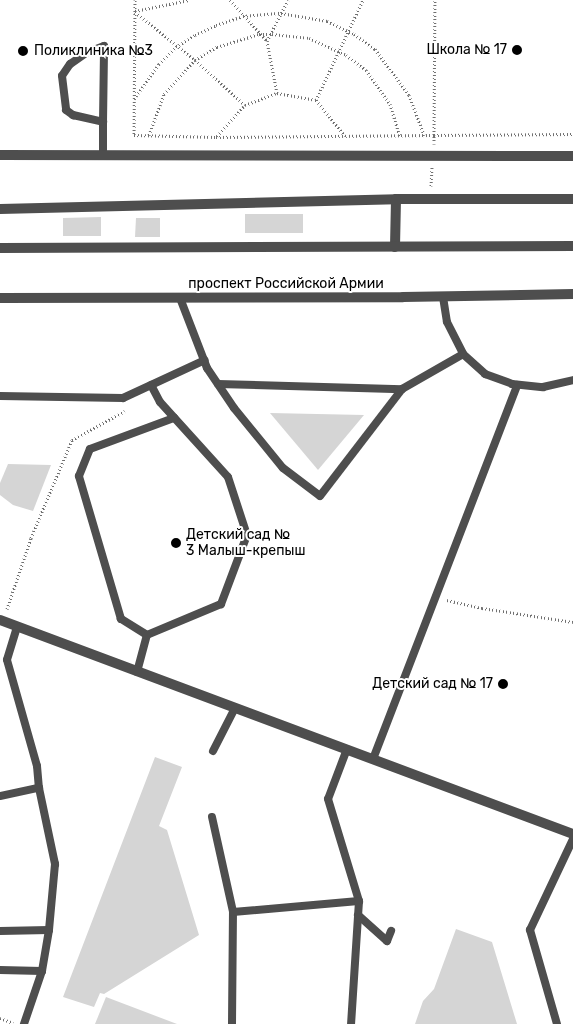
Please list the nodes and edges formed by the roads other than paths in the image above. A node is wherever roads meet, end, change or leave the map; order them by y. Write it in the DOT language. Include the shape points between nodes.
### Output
graph roads {
  1 [pos="104,122"];
  2 [pos="0,155"];
  3 [pos="103,155"];
  4 [pos="573,156"];
  5 [pos="573,198"];
  6 [pos="396,199"];
  7 [pos="0,210"];
  8 [pos="573,246"];
  9 [pos="395,247"];
  10 [pos="0,248"];
  11 [pos="573,294"];
  12 [pos="443,297"];
  13 [pos="0,298"];
  14 [pos="180,298"];
  15 [pos="463,354"];
  16 [pos="205,360"];
  17 [pos="218,384"];
  18 [pos="572,384"];
  19 [pos="151,385"];
  20 [pos="517,385"];
  21 [pos="402,389"];
  22 [pos="0,396"];
  23 [pos="174,418"];
  24 [pos="1,620"];
  25 [pos="17,626"];
  26 [pos="147,635"];
  27 [pos="137,672"];
  28 [pos="235,708"];
  29 [pos="347,750"];
  30 [pos="213,751"];
  31 [pos="373,759"];
  32 [pos="39,788"];
  33 [pos="0,796"];
  34 [pos="212,817"];
  35 [pos="573,834"];
  36 [pos="573,839"];
  37 [pos="359,901"];
  38 [pos="233,912"];
  39 [pos="358,915"];
  40 [pos="49,930"];
  41 [pos="0,931"];
  42 [pos="391,931"];
  43 [pos="0,970"];
  44 [pos="42,971"];
  45 [pos="24,1024"];
  46 [pos="232,1024"];
  47 [pos="351,1024"];
  48 [pos="557,1024"];
  1 -- 1 [label="lane" via="104,103 104,46 70,64 62,76 66,110 73,115"];
  1 -- 3 [label="lane"];
  2 -- 3 [label="street"];
  3 -- 4 [label="street"];
  5 -- 6 [label="street"];
  6 -- 7 [label="street"];
  6 -- 9 [label="street"];
  8 -- 9 [label="street"];
  9 -- 10 [label="street"];
  11 -- 12 [label="street, проспект Российской Армии"];
  12 -- 14 [label="street, проспект Российской Армии"];
  12 -- 15 [label="lane" via="447,322"];
  13 -- 14 [label="street, проспект Российской Армии"];
  14 -- 16 [label="lane"];
  15 -- 20 [label="lane" via="485,374"];
  15 -- 21 [label="lane"];
  16 -- 17 [label="lane"];
  16 -- 19 [label="lane"];
  17 -- 21 [label="lane"];
  17 -- 21 [label="lane" via="283,468 320,496"];
  18 -- 20 [label="lane" via="543,388"];
  19 -- 22 [label="lane" via="123,398"];
  19 -- 23 [label="lane"];
  20 -- 31 [label="lane"];
  23 -- 26 [label="lane" via="228,477 247,535 221,604"];
  23 -- 26 [label="lane" via="90,449 79,476 121,619"];
  24 -- 25 [label="street"];
  25 -- 27 [label="street"];
  25 -- 32 [label="lane" via="7,660"];
  26 -- 27 [label="lane"];
  27 -- 28 [label="street"];
  28 -- 29 [label="street"];
  28 -- 30 [label="lane"];
  29 -- 31 [label="street"];
  29 -- 37 [label="lane" via="328,799"];
  31 -- 35 [label="street"];
  32 -- 33 [label="lane"];
  32 -- 40 [label="lane" via="54,864"];
  34 -- 38 [label="lane"];
  36 -- 48 [label="lane" via="530,930"];
  37 -- 38 [label="lane"];
  37 -- 39 [label="lane"];
  38 -- 46 [label="lane"];
  39 -- 42 [label="lane" via="388,941"];
  39 -- 47 [label="lane"];
  40 -- 41 [label="lane"];
  40 -- 44 [label="lane"];
  43 -- 44 [label="lane"];
  44 -- 45 [label="lane"];
}
